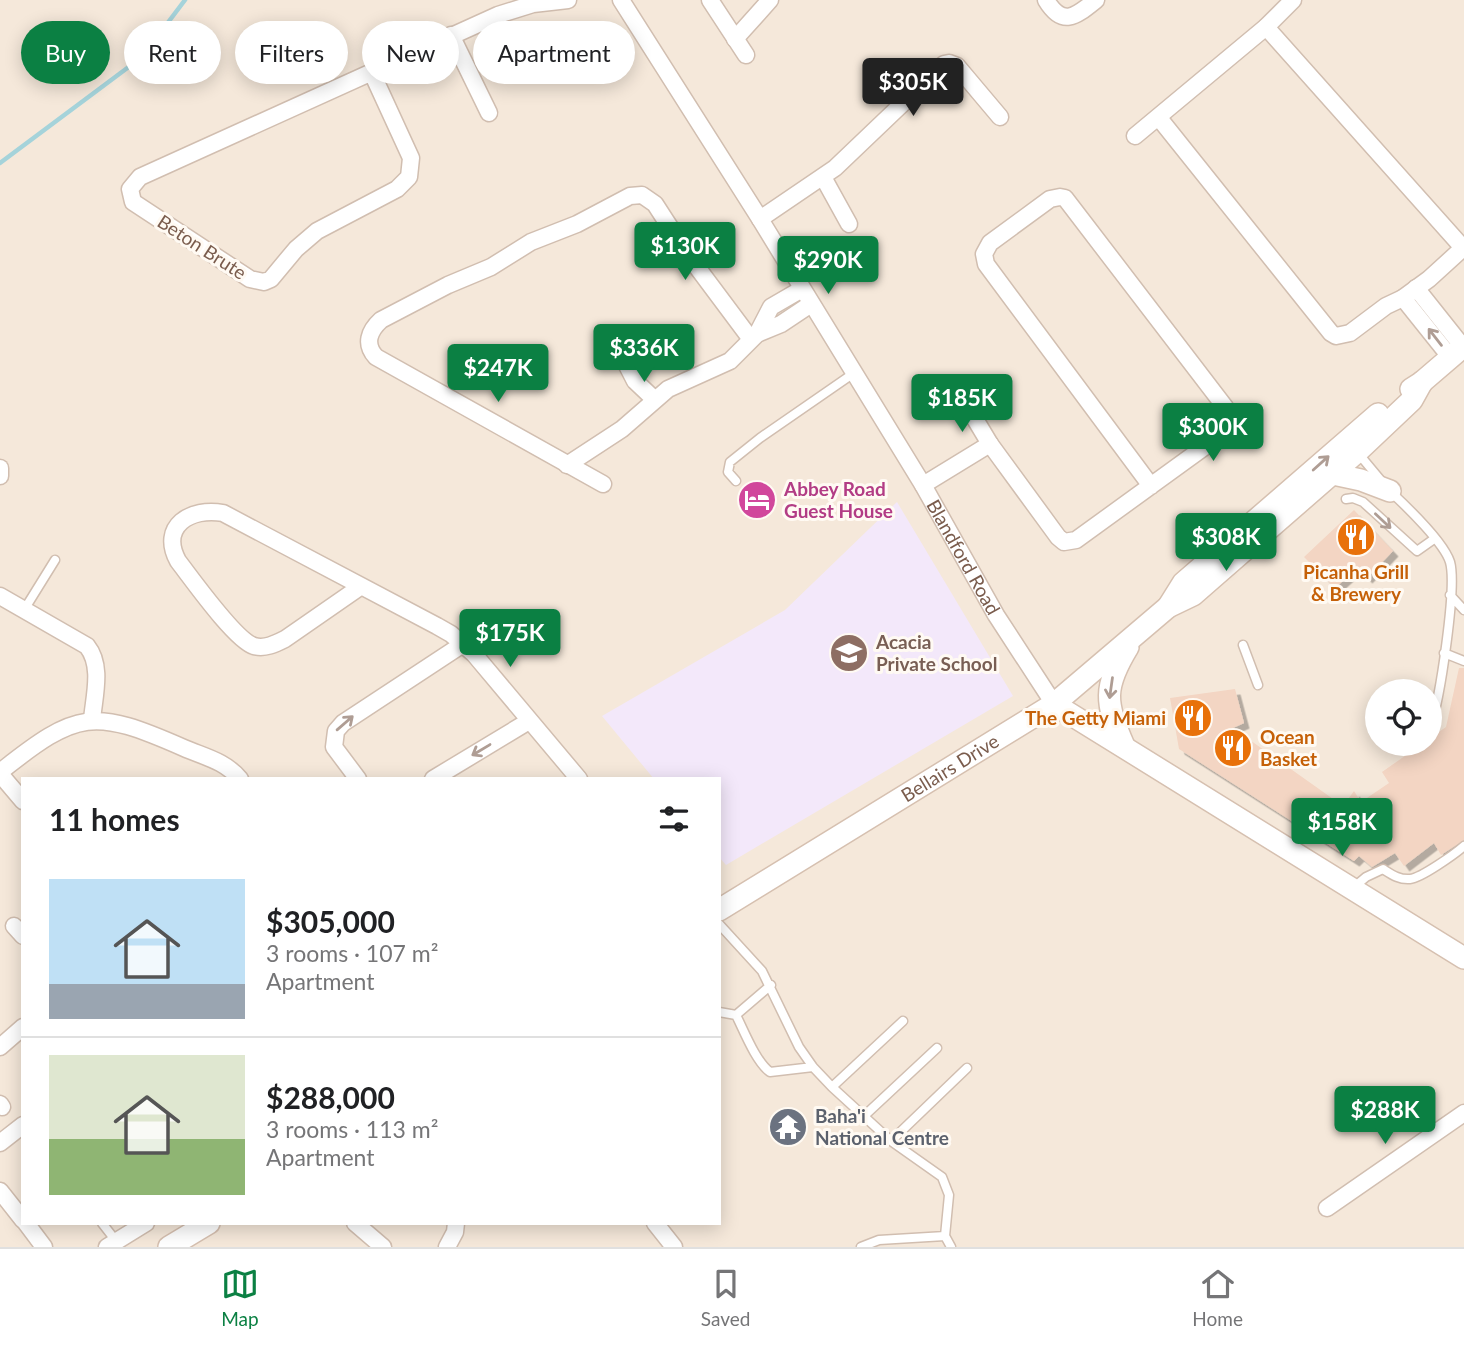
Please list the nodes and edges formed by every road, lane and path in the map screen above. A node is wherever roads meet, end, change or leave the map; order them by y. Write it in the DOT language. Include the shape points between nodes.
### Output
graph roads {
  1 [pos="568,0"];
  2 [pos="621,0"];
  3 [pos="710,0"];
  4 [pos="770,0"];
  5 [pos="1046,0"];
  6 [pos="1096,0"];
  7 [pos="1293,0"];
  8 [pos="535,2"];
  9 [pos="1266,27"];
  10 [pos="459,32"];
  11 [pos="735,39"];
  12 [pos="459,51"];
  13 [pos="746,55"];
  14 [pos="372,73"];
  15 [pos="489,113"];
  16 [pos="1000,117"];
  17 [pos="1159,118"];
  18 [pos="1135,136"];
  19 [pos="822,177"];
  20 [pos="760,219"];
  21 [pos="849,224"];
  22 [pos="1463,249"];
  23 [pos="802,289"];
  24 [pos="1410,293"];
  25 [pos="811,304"];
  26 [pos="607,336"];
  27 [pos="753,336"];
  28 [pos="1459,350"];
  29 [pos="854,373"];
  30 [pos="654,399"];
  31 [pos="966,404"];
  32 [pos="990,444"];
  33 [pos="1352,446"];
  34 [pos="567,465"];
  35 [pos="0,468"];
  36 [pos="1333,474"];
  37 [pos="0,476"];
  38 [pos="736,481"];
  39 [pos="603,484"];
  40 [pos="923,485"];
  41 [pos="1151,486"];
  42 [pos="1390,491"];
  43 [pos="1346,499"];
  44 [pos="1434,539"];
  45 [pos="55,560"];
  46 [pos="360,587"];
  47 [pos="1450,595"];
  48 [pos="0,596"];
  49 [pos="1168,607"];
  50 [pos="24,610"];
  51 [pos="1464,610"];
  52 [pos="1136,634"];
  53 [pos="463,644"];
  54 [pos="1243,645"];
  55 [pos="1444,653"];
  56 [pos="1464,661"];
  57 [pos="1440,679"];
  58 [pos="1258,685"];
  59 [pos="1055,704"];
  60 [pos="92,720"];
  61 [pos="529,721"];
  62 [pos="1124,746"];
  63 [pos="0,773"];
  64 [pos="238,777"];
  65 [pos="356,777"];
  66 [pos="436,777"];
  67 [pos="577,777"];
  68 [pos="21,799"];
  69 [pos="1464,846"];
  70 [pos="1352,888"];
  71 [pos="721,908"];
  72 [pos="721,926"];
  73 [pos="1464,958"];
  74 [pos="771,985"];
  75 [pos="721,1012"];
  76 [pos="736,1015"];
  77 [pos="903,1021"];
  78 [pos="21,1029"];
  79 [pos="0,1046"];
  80 [pos="937,1048"];
  81 [pos="813,1067"];
  82 [pos="967,1069"];
  83 [pos="832,1087"];
  84 [pos="1464,1113"];
  85 [pos="863,1116"];
  86 [pos="21,1127"];
  87 [pos="891,1142"];
  88 [pos="0,1143"];
  89 [pos="0,1191"];
  90 [pos="1327,1208"];
  91 [pos="21,1218"];
  92 [pos="26,1225"];
  93 [pos="103,1225"];
  94 [pos="143,1225"];
  95 [pos="206,1225"];
  96 [pos="357,1225"];
  97 [pos="456,1225"];
  98 [pos="657,1225"];
  99 [pos="945,1236"];
  100 [pos="112,1244"];
  101 [pos="44,1247"];
  102 [pos="169,1247"];
  103 [pos="383,1247"];
  104 [pos="447,1247"];
  105 [pos="674,1247"];
  106 [pos="861,1247"];
  107 [pos="951,1247"];
  1 -- 8 [label="street, Beton Brute"];
  2 -- 20 [label="street, Blandford Road"];
  3 -- 11 [label="street"];
  4 -- 11 [label="street"];
  5 -- 6 [label="street" via="1065,17 1080,13"];
  7 -- 9 [label="street"];
  8 -- 10 [label="street, Beton Brute"];
  9 -- 17 [label="street"];
  9 -- 22 [label="street"];
  11 -- 13 [label="street"];
  12 -- 15 [label="street"];
  14 -- 14 [label="street, Beton Brute" via="140,177 130,189 133,202 250,279 271,279 306,239 397,189 409,177 411,159"];
  16 -- 19 [label="street" via="957,66 944,64"];
  17 -- 18 [label="street"];
  17 -- 24 [label="street" via="1331,333 1350,333"];
  19 -- 20 [label="street"];
  19 -- 21 [label="street"];
  20 -- 23 [label="street, Blandford Road"];
  22 -- 24 [label="street"];
  23 -- 25 [label="street, Blandford Road"];
  23 -- 27 [label="street" via="771,307"];
  24 -- 28 [label="street"];
  25 -- 27 [label="street"];
  25 -- 29 [label="street, Blandford Road"];
  26 -- 30 [label="street" via="615,342 635,381"];
  27 -- 30 [label="street" via="738,356"];
  27 -- 34 [label="street" via="688,255 655,204 642,194 531,242 374,327 369,344 376,357"];
  28 -- 33 [label="street, Bellairs Drive" via="1404,393"];
  29 -- 38 [label="lane" via="730,462 728,472"];
  29 -- 40 [label="street, Blandford Road"];
  30 -- 34 [label="street" via="622,429"];
  31 -- 32 [label="street"];
  32 -- 40 [label="street"];
  32 -- 41 [label="street" via="1063,542 1076,540"];
  33 -- 36 [label="street, Bellairs Drive"];
  33 -- 42 [label="lane"];
  49 -- 33 [label="street, Bellairs Drive, one-way" via="1183,583"];
  34 -- 39 [label="street"];
  35 -- 37 [label="street"];
  36 -- 42 [label="street"];
  36 -- 49 [label="street, Bellairs Drive" via="1193,595"];
  40 -- 59 [label="street, Blandford Road" via="996,615"];
  41 -- 41 [label="street" via="1225,432 1229,415 1070,203 1055,197 990,243 984,254 986,264"];
  42 -- 44 [label="lane"];
  43 -- 44 [label="lane, one-way" via="1363,502 1417,551"];
  44 -- 47 [label="lane" via="1449,559"];
  45 -- 50 [label="lane"];
  46 -- 46 [label="street" via="223,513 209,511 187,517 171,540 178,561 238,635 253,646 274,645 285,639"];
  46 -- 53 [label="street"];
  47 -- 51 [label="lane"];
  47 -- 55 [label="lane"];
  48 -- 50 [label="street"];
  49 -- 52 [label="street, Bellairs Drive"];
  50 -- 60 [label="street" via="87,646 93,654"];
  52 -- 59 [label="street, Bellairs Drive"];
  52 -- 62 [label="street, one-way" via="1114,670 1109,692 1112,718"];
  53 -- 61 [label="street"];
  65 -- 53 [label="street, one-way" via="334,747 336,731"];
  54 -- 58 [label="lane"];
  55 -- 56 [label="lane"];
  55 -- 57 [label="lane"];
  59 -- 62 [label="street, Blandford Road"];
  59 -- 71 [label="street, Bellairs Drive"];
  60 -- 63 [label="street" via="55,732"];
  60 -- 64 [label="street" via="124,724 163,737 217,761"];
  61 -- 66 [label="street, one-way"];
  61 -- 67 [label="street"];
  62 -- 70 [label="street, Blandford Road"];
  63 -- 68 [label="street"];
  69 -- 70 [label="lane" via="1412,879 1395,877 1383,869"];
  70 -- 73 [label="street, Blandford Road"];
  72 -- 74 [label="lane"];
  74 -- 76 [label="lane"];
  74 -- 81 [label="lane"];
  75 -- 76 [label="lane"];
  76 -- 81 [label="lane" via="765,1069 776,1073"];
  77 -- 83 [label="lane"];
  78 -- 79 [label="street"];
  80 -- 85 [label="lane"];
  81 -- 83 [label="lane"];
  82 -- 87 [label="lane"];
  83 -- 85 [label="lane"];
  84 -- 90 [label="street"];
  85 -- 87 [label="lane"];
  86 -- 88 [label="street"];
  87 -- 99 [label="lane" via="942,1177 950,1204"];
  89 -- 91 [label="street"];
  92 -- 101 [label="street"];
  93 -- 100 [label="lane"];
  94 -- 100 [label="street"];
  95 -- 102 [label="street"];
  96 -- 103 [label="street"];
  97 -- 104 [label="street"];
  98 -- 105 [label="street"];
  99 -- 106 [label="lane" via="878,1240"];
  99 -- 107 [label="lane"];
}
